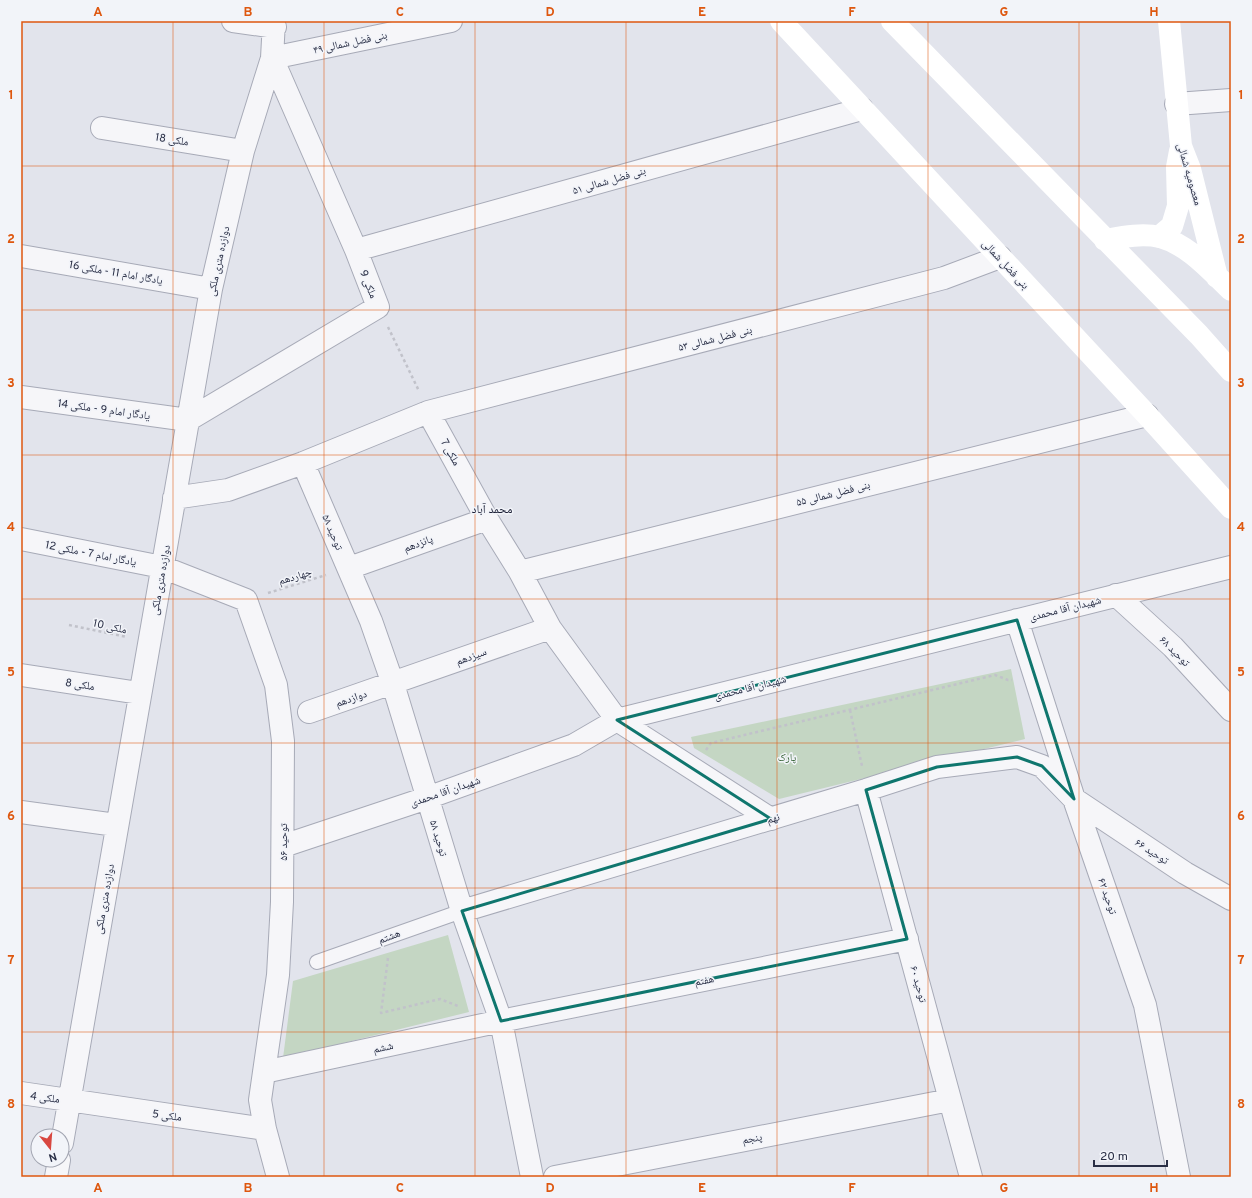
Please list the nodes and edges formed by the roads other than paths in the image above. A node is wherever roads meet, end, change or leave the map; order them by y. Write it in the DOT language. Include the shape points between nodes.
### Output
graph roads {
  1 [pos="232,21"];
  2 [pos="451,21"];
  3 [pos="781,21"];
  4 [pos="892,21"];
  5 [pos="1169,21"];
  6 [pos="275,24"];
  7 [pos="272,58"];
  8 [pos="1231,100"];
  9 [pos="1176,104"];
  10 [pos="862,109"];
  11 [pos="102,128"];
  12 [pos="1181,146"];
  13 [pos="243,151"];
  14 [pos="1159,237"];
  15 [pos="1104,240"];
  16 [pos="356,250"];
  17 [pos="21,256"];
  18 [pos="1000,257"];
  19 [pos="1224,283"];
  20 [pos="211,288"];
  21 [pos="1231,371"];
  22 [pos="21,397"];
  23 [pos="428,412"];
  24 [pos="1147,415"];
  25 [pos="188,420"];
  26 [pos="303,463"];
  27 [pos="174,498"];
  28 [pos="1231,508"];
  29 [pos="487,519"];
  30 [pos="21,540"];
  31 [pos="162,566"];
  32 [pos="1231,567"];
  33 [pos="349,568"];
  34 [pos="520,572"];
  35 [pos="1116,595"];
  36 [pos="1017,620"];
  37 [pos="550,628"];
  38 [pos="21,675"];
  39 [pos="393,684"];
  40 [pos="139,693"];
  41 [pos="1231,710"];
  42 [pos="309,712"];
  43 [pos="617,720"];
  44 [pos="866,790"];
  45 [pos="427,798"];
  46 [pos="1074,800"];
  47 [pos="21,812"];
  48 [pos="771,819"];
  49 [pos="116,825"];
  50 [pos="283,846"];
  51 [pos="1231,899"];
  52 [pos="462,911"];
  53 [pos="907,939"];
  54 [pos="317,962"];
  55 [pos="502,1021"];
  56 [pos="264,1072"];
  57 [pos="21,1093"];
  58 [pos="950,1100"];
  59 [pos="70,1101"];
  60 [pos="65,1128"];
  61 [pos="265,1130"];
  62 [pos="278,1177"];
  63 [pos="532,1177"];
  64 [pos="555,1177"];
  65 [pos="971,1177"];
  66 [pos="1179,1177"];
  1 -- 6 [label="street"];
  2 -- 7 [label="street, بنی فضل شمالی ۴۹"];
  3 -- 10 [label="main road, بنی فضل شمالی"];
  4 -- 15 [label="main road"];
  5 -- 9 [label="main road, معصومیه شمالی"];
  6 -- 7 [label="street, دوازده متری ملکی"];
  7 -- 13 [label="street, دوازده متری ملکی"];
  7 -- 16 [label="street, ملکی 9"];
  8 -- 9 [label="street"];
  9 -- 12 [label="main road, معصومیه شمالی"];
  10 -- 16 [label="street, بنی فضل شمالی ۵۱"];
  10 -- 18 [label="main road, بنی فضل شمالی"];
  11 -- 13 [label="street, ملکی 18"];
  12 -- 14 [label="main road" via="1177,167 1178,206 1172,226"];
  12 -- 19 [label="main road, معصومیه شمالی"];
  13 -- 20 [label="street, دوازده متری ملکی"];
  14 -- 15 [label="main road" via="1133,236"];
  14 -- 19 [label="main road" via="1184,248"];
  15 -- 21 [label="main road" via="1199,335"];
  16 -- 25 [label="street, ملکی 9" via="378,307"];
  17 -- 20 [label="street, یادگار امام 11 - ملکی 16"];
  18 -- 23 [label="street, بنی فضل شمالی ۵۳" via="944,278"];
  18 -- 24 [label="main road, بنی فضل شمالی"];
  20 -- 25 [label="street, دوازده متری ملکی"];
  22 -- 25 [label="street, یادگار امام 9 - ملکی 14"];
  23 -- 26 [label="street"];
  23 -- 29 [label="street, ملکی 7"];
  24 -- 28 [label="main road, بنی فضل شمالی"];
  24 -- 34 [label="street, بنی فضل شمالی ۵۵"];
  25 -- 27 [label="street, دوازده متری ملکی"];
  26 -- 27 [label="street" via="228,490"];
  26 -- 33 [label="street, توحید ۵۸"];
  27 -- 31 [label="street, دوازده متری ملکی"];
  29 -- 33 [label="street, پانزدهم"];
  29 -- 34 [label="street, ملکی 7"];
  30 -- 31 [label="street, یادگار امام 7 - ملکی 12"];
  31 -- 40 [label="street, دوازده متری ملکی"];
  31 -- 50 [label="street, توحید ۵۶" via="246,600 276,685 283,741"];
  32 -- 35 [label="street, شهیدان آقا محمدی"];
  33 -- 39 [label="street, توحید ۵۸"];
  34 -- 37 [label="street, ملکی 7"];
  35 -- 36 [label="street, شهیدان آقا محمدی"];
  35 -- 41 [label="street, توحید ۶۸" via="1173,647"];
  36 -- 43 [label="street, شهیدان آقا محمدی"];
  36 -- 46 [label="street, توحید ۶۲"];
  37 -- 39 [label="street, سیزدهم"];
  37 -- 43 [label="street, ملکی 7"];
  38 -- 40 [label="street, ملکی 8"];
  39 -- 42 [label="street, دوازدهم"];
  39 -- 45 [label="street, توحید ۵۸"];
  40 -- 49 [label="street, دوازده متری ملکی"];
  43 -- 45 [label="street, شهیدان آقا محمدی" via="574,745"];
  43 -- 48 [label="street"];
  44 -- 46 [label="street, نهم" via="937,768 1017,757 1042,766"];
  44 -- 48 [label="street, نهم"];
  44 -- 53 [label="street, توحید ۶۰"];
  45 -- 50 [label="street, شهیدان آقا محمدی"];
  45 -- 52 [label="street, توحید ۵۸"];
  46 -- 51 [label="street, توحید ۶۶"];
  46 -- 66 [label="street, توحید ۶۲" via="1145,1005"];
  47 -- 49 [label="street"];
  48 -- 52 [label="street, نهم"];
  49 -- 59 [label="street, دوازده متری ملکی"];
  50 -- 56 [label="street, توحید ۵۶" via="278,975"];
  52 -- 54 [label="lane, هشتم"];
  52 -- 55 [label="street, توحید ۵۸"];
  53 -- 55 [label="street, هفتم"];
  53 -- 58 [label="street, توحید ۶۰"];
  55 -- 56 [label="street, ششم"];
  55 -- 63 [label="street, توحید ۵۸"];
  56 -- 61 [label="street, توحید ۵۶" via="260,1100"];
  57 -- 59 [label="street, ملکی 4"];
  58 -- 64 [label="street, پنجم"];
  58 -- 65 [label="street, توحید ۶۰"];
  59 -- 60 [label="street, دوازده متری ملکی"];
  59 -- 61 [label="street, ملکی 5"];
  61 -- 62 [label="street, توحید ۵۶"];
}
